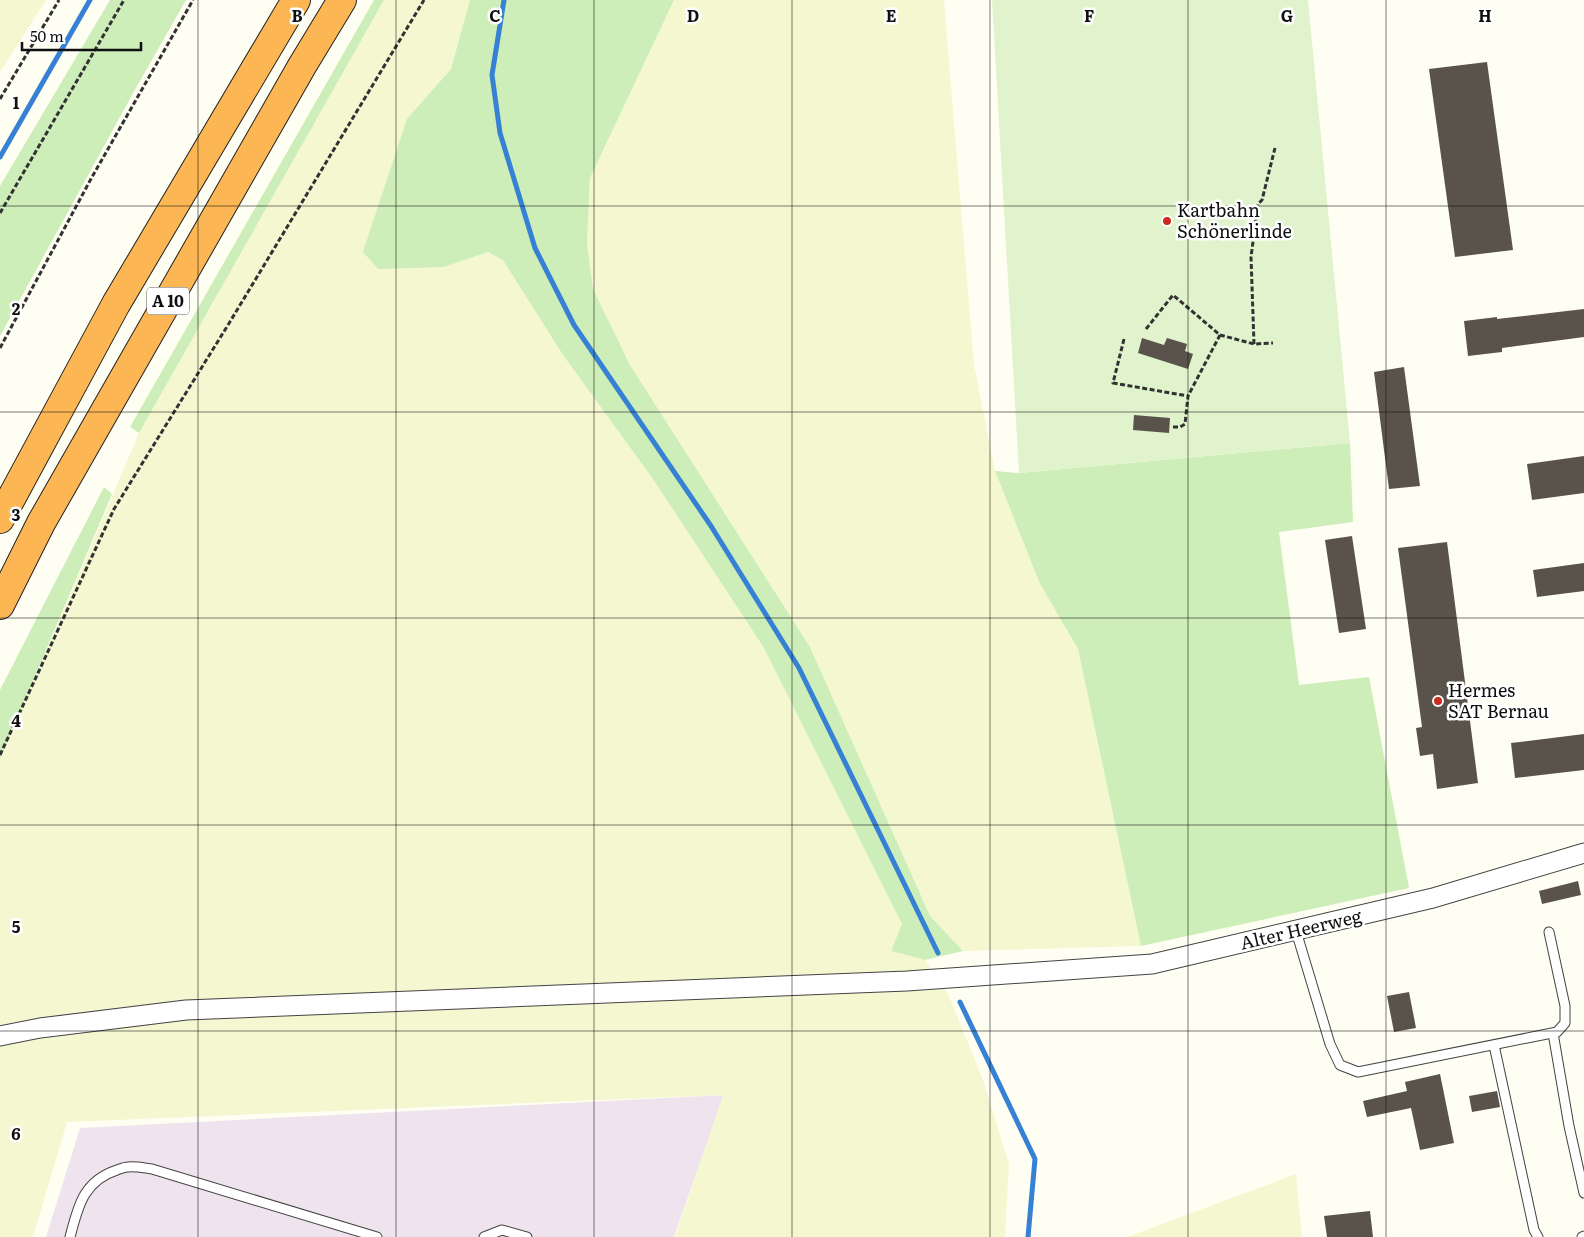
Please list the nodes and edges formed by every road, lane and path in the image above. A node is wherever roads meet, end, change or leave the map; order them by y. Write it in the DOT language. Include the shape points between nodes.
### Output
graph roads {
  1 [pos="59,0"];
  2 [pos="124,0"];
  3 [pos="194,0"];
  4 [pos="296,0"];
  5 [pos="342,0"];
  6 [pos="424,0"];
  7 [pos="0,99"];
  8 [pos="1275,148"];
  9 [pos="0,213"];
  10 [pos="1146,329"];
  11 [pos="1220,334"];
  12 [pos="1124,340"];
  13 [pos="1273,343"];
  14 [pos="1254,344"];
  15 [pos="0,348"];
  16 [pos="1188,396"];
  17 [pos="1173,427"];
  18 [pos="0,519"];
  19 [pos="0,605"];
  20 [pos="0,755"];
  21 [pos="1584,853"];
  22 [pos="1296,931"];
  23 [pos="1549,932"];
  24 [pos="1553,1033"];
  25 [pos="0,1036"];
  26 [pos="1494,1044"];
  27 [pos="1584,1193"];
  28 [pos="70,1237"];
  29 [pos="377,1237"];
  30 [pos="484,1237"];
  31 [pos="527,1237"];
  32 [pos="1538,1237"];
  1 -- 7 [label="path"];
  2 -- 9 [label="path"];
  3 -- 15 [label="path"];
  4 -- 18 [label="highway, A 10" via="116,304"];
  5 -- 19 [label="highway, A 10" via="40,523"];
  6 -- 20 [label="path" via="114,510"];
  8 -- 14 [label="path" via="1262,200 1258,204 1251,257"];
  10 -- 11 [label="path" via="1173,295"];
  11 -- 14 [label="path"];
  11 -- 16 [label="path"];
  12 -- 16 [label="path" via="1113,383"];
  13 -- 14 [label="path"];
  16 -- 17 [label="path" via="1186,424"];
  21 -- 22 [label="street, Alter Heerweg" via="1433,898"];
  22 -- 25 [label="street, Alter Heerweg" via="1152,964 907,981 186,1010"];
  22 -- 26 [label="lane" via="1330,1044 1340,1065 1358,1072"];
  23 -- 24 [label="lane" via="1566,1006 1565,1023"];
  24 -- 26 [label="lane"];
  24 -- 27 [label="lane"];
  26 -- 32 [label="lane"];
  28 -- 29 [label="lane" via="84,1193 108,1173 128,1167 152,1169"];
  30 -- 31 [label="lane" via="502,1230"];
}
